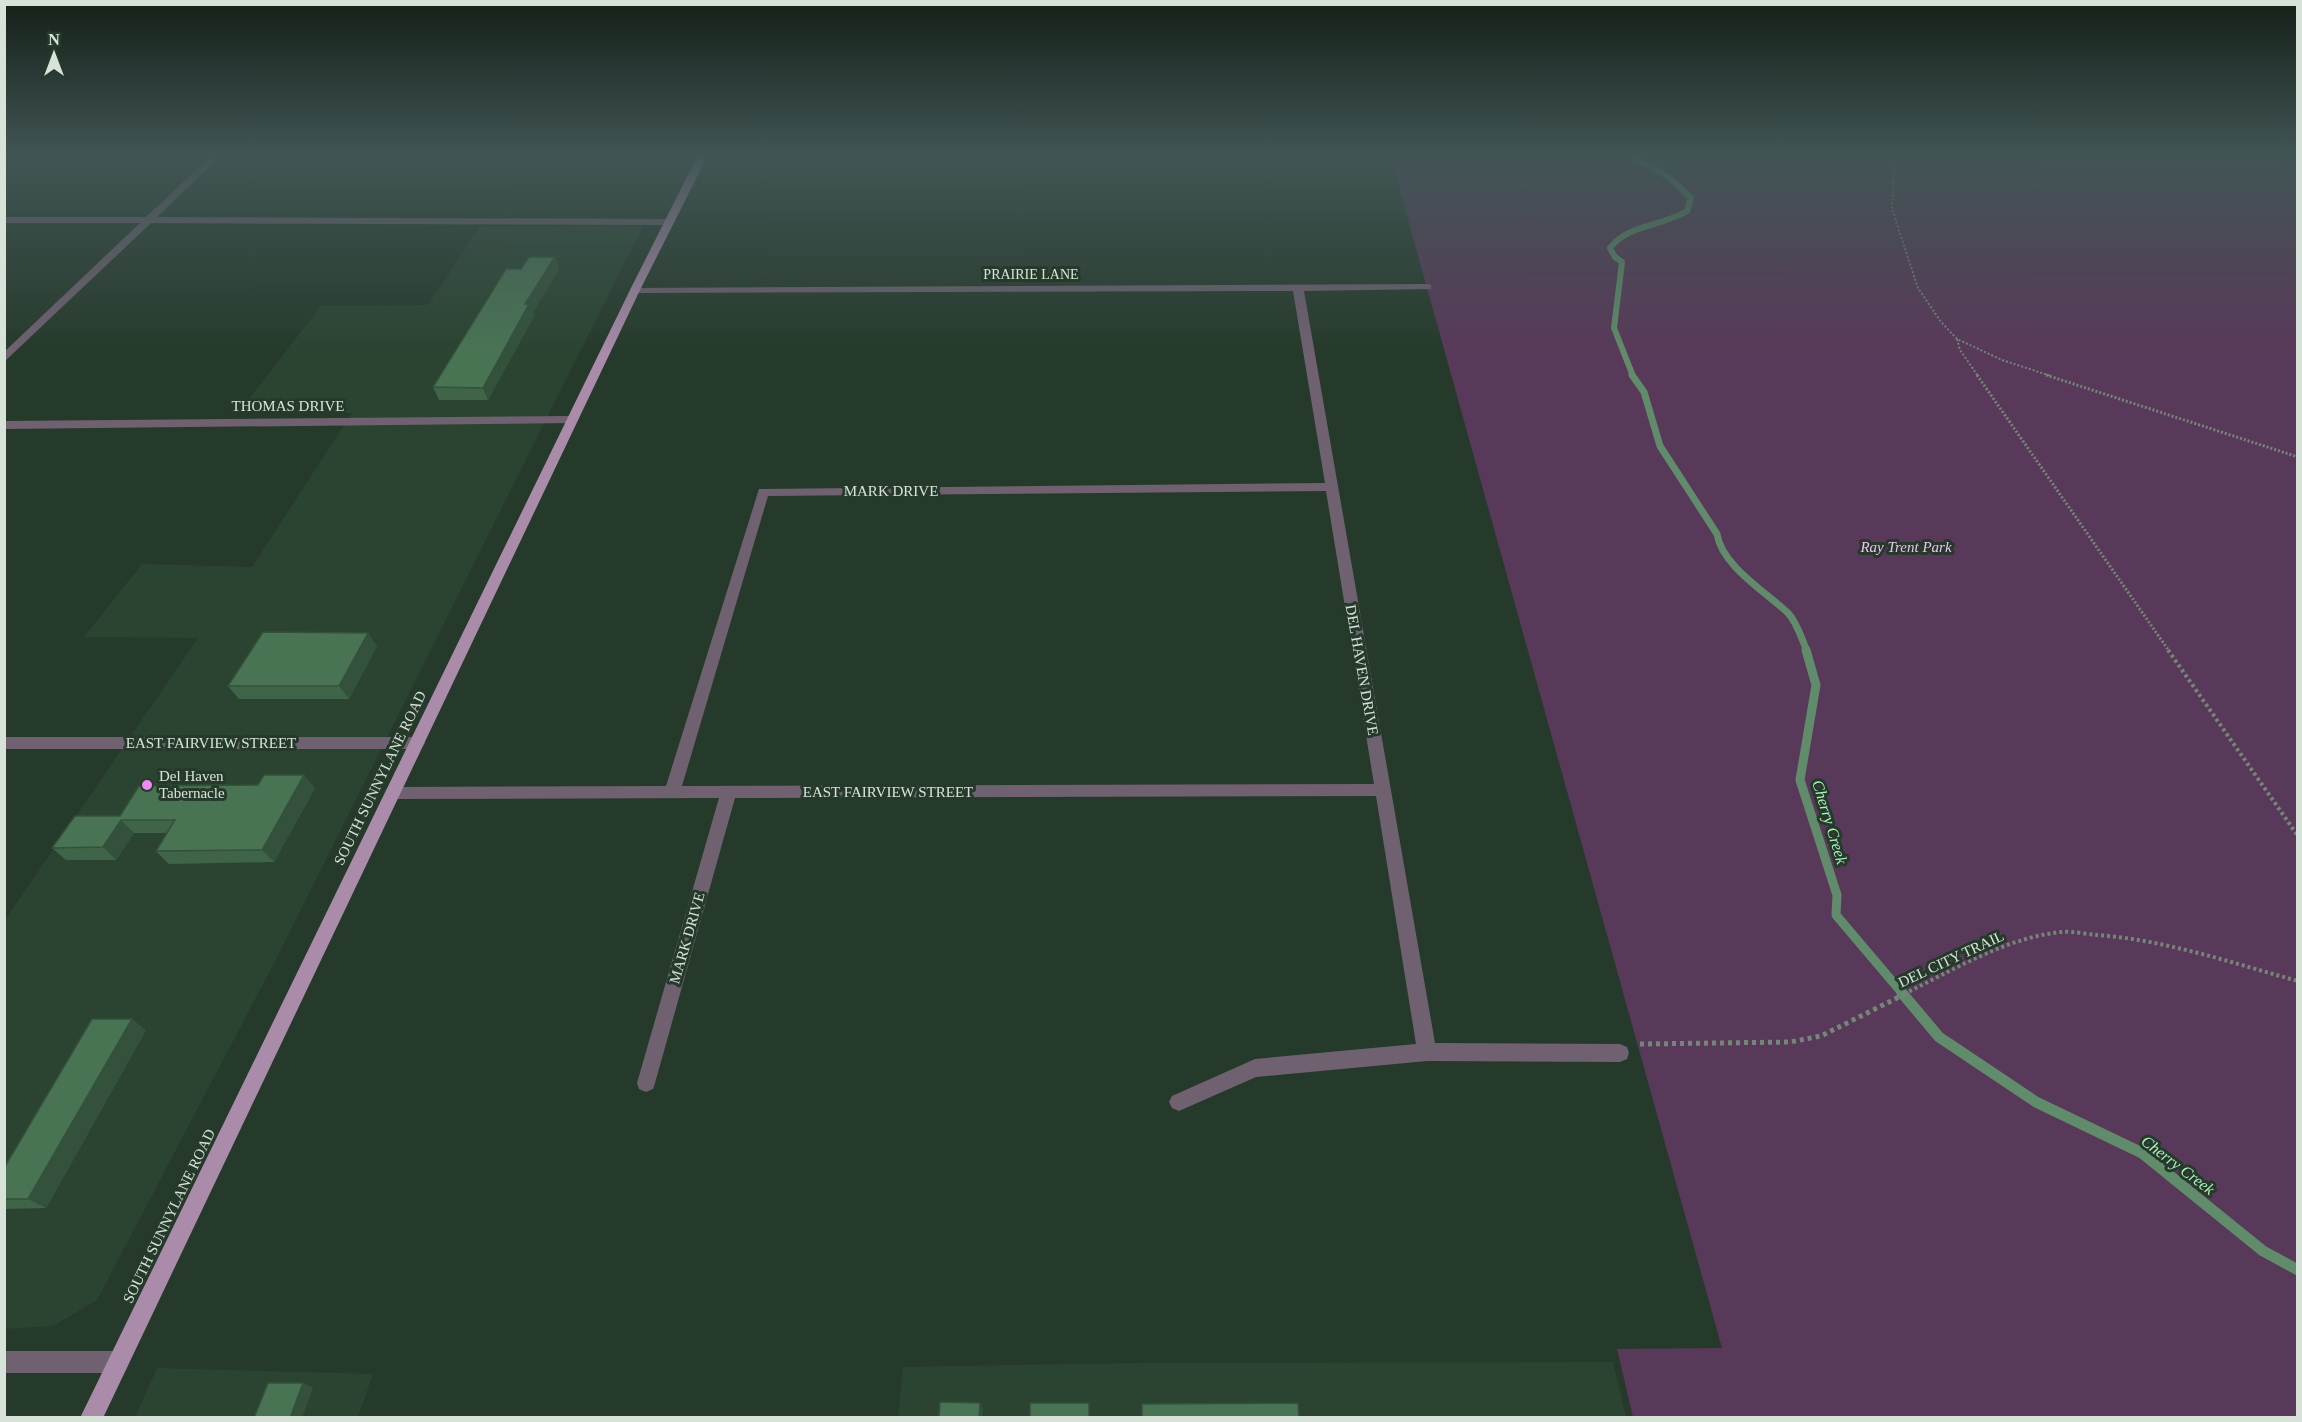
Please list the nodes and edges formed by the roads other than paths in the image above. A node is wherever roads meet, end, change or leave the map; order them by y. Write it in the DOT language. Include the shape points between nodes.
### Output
graph roads {
  1 [pos="150,221"];
  2 [pos="337,221"];
  3 [pos="669,222"];
  4 [pos="1427,287"];
  5 [pos="1298,288"];
  6 [pos="635,290"];
  7 [pos="4,360"];
  8 [pos="572,420"];
  9 [pos="4,425"];
  10 [pos="1331,487"];
  11 [pos="4,743"];
  12 [pos="417,743"];
  13 [pos="1383,790"];
  14 [pos="672,792"];
  15 [pos="729,792"];
  16 [pos="393,793"];
  17 [pos="1428,1052"];
  18 [pos="1620,1053"];
  19 [pos="646,1083"];
  20 [pos="1179,1102"];
  21 [pos="4,1362"];
  22 [pos="118,1362"];
  23 [pos="91,1418"];
  1 -- 7 [label="street"];
  2 -- 3 [label="street"];
  3 -- 6 [label="main road, SOUTH SUNNYLANE ROAD"];
  4 -- 5 [label="street, PRAIRIE LANE"];
  5 -- 6 [label="street, PRAIRIE LANE"];
  5 -- 10 [label="street, DEL HAVEN DRIVE"];
  6 -- 8 [label="main road, SOUTH SUNNYLANE ROAD"];
  8 -- 9 [label="street, THOMAS DRIVE"];
  8 -- 12 [label="main road, SOUTH SUNNYLANE ROAD"];
  10 -- 13 [label="street, DEL HAVEN DRIVE"];
  10 -- 14 [label="street, MARK DRIVE" via="763,492"];
  11 -- 12 [label="street, EAST FAIRVIEW STREET"];
  12 -- 16 [label="main road, SOUTH SUNNYLANE ROAD"];
  13 -- 15 [label="street, EAST FAIRVIEW STREET"];
  13 -- 17 [label="street, DEL HAVEN DRIVE"];
  14 -- 15 [label="street, EAST FAIRVIEW STREET"];
  14 -- 16 [label="street, EAST FAIRVIEW STREET"];
  15 -- 19 [label="street, MARK DRIVE"];
  16 -- 22 [label="main road, SOUTH SUNNYLANE ROAD"];
  17 -- 18 [label="street"];
  17 -- 20 [label="street" via="1255,1068"];
  21 -- 22 [label="street"];
  22 -- 23 [label="main road, SOUTH SUNNYLANE ROAD"];
}
